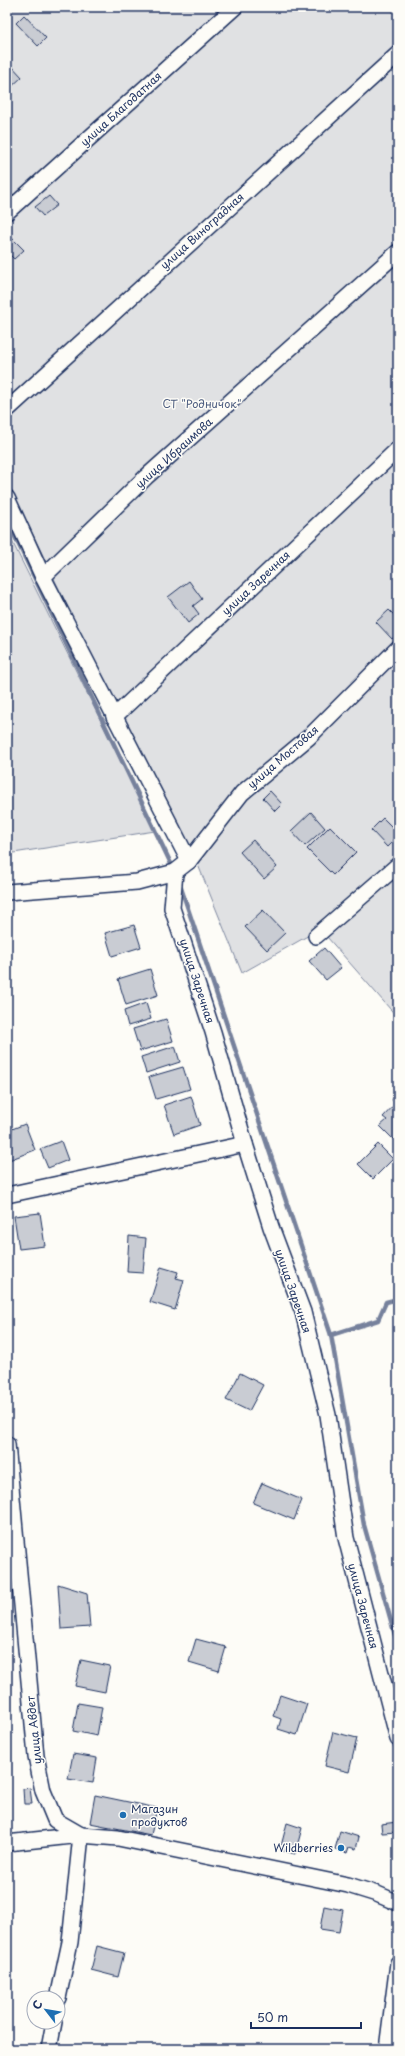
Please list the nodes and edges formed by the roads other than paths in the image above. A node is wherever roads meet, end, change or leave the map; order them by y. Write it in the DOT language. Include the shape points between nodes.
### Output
graph roads {
  1 [pos="235,7"];
  2 [pos="398,54"];
  3 [pos="7,212"];
  4 [pos="398,252"];
  5 [pos="7,410"];
  6 [pos="398,449"];
  7 [pos="7,498"];
  8 [pos="43,577"];
  9 [pos="398,648"];
  10 [pos="114,718"];
  11 [pos="190,861"];
  12 [pos="398,865"];
  13 [pos="175,872"];
  14 [pos="7,892"];
  15 [pos="316,936"];
  16 [pos="245,1144"];
  17 [pos="7,1196"];
  18 [pos="7,1444"];
  19 [pos="398,1739"];
  20 [pos="81,1835"];
  21 [pos="7,1843"];
  22 [pos="398,1903"];
  23 [pos="398,1963"];
  24 [pos="60,1990"];
  25 [pos="53,2030"];
  26 [pos="49,2049"];
  27 [pos="387,2049"];
  1 -- 3 [label="street, улица Благодатная"];
  2 -- 5 [label="street, улица Виноградная"];
  4 -- 8 [label="street, улица Ибраимова" via="146,477"];
  6 -- 10 [label="street, улица Заречная"];
  7 -- 8 [label="street"];
  8 -- 10 [label="street"];
  9 -- 11 [label="street, улица Мостовая" via="309,737 242,793"];
  10 -- 11 [label="street"];
  11 -- 13 [label="street, улица Мостовая"];
  12 -- 15 [label="street"];
  13 -- 14 [label="street" via="137,882"];
  13 -- 16 [label="street, улица Заречная" via="172,908 213,1032"];
  16 -- 17 [label="street"];
  16 -- 19 [label="street, улица Заречная" via="271,1226 303,1312 328,1415 346,1538"];
  18 -- 20 [label="street, улица Авдет" via="36,1756 43,1791 55,1820"];
  20 -- 21 [label="street"];
  20 -- 22 [label="street" via="118,1838 348,1885"];
  20 -- 24 [label="street" via="70,1942"];
  23 -- 27 [label="street"];
  25 -- 26 [label="street"];
}
